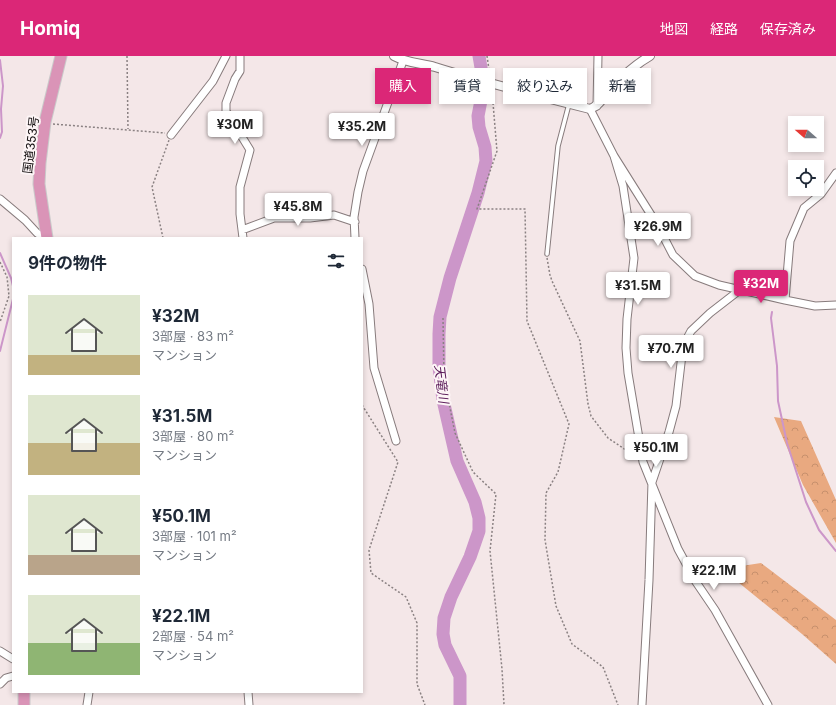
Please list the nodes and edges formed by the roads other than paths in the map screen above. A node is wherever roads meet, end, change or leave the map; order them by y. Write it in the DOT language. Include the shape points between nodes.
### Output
graph roads {
  1 [pos="62,56"];
  2 [pos="226,56"];
  3 [pos="240,56"];
  4 [pos="394,56"];
  5 [pos="598,56"];
  6 [pos="650,56"];
  7 [pos="403,61"];
  8 [pos="503,87"];
  9 [pos="569,104"];
  10 [pos="593,108"];
  11 [pos="171,135"];
  12 [pos="614,156"];
  13 [pos="836,173"];
  14 [pos="0,199"];
  15 [pos="355,222"];
  16 [pos="242,230"];
  17 [pos="43,237"];
  18 [pos="45,237"];
  19 [pos="243,237"];
  20 [pos="355,237"];
  21 [pos="547,254"];
  22 [pos="363,274"];
  23 [pos="741,289"];
  24 [pos="785,300"];
  25 [pos="836,305"];
  26 [pos="396,441"];
  27 [pos="652,482"];
  28 [pos="0,651"];
  29 [pos="12,658"];
  30 [pos="12,676"];
  31 [pos="0,684"];
  32 [pos="24,693"];
  33 [pos="90,693"];
  34 [pos="248,693"];
  35 [pos="24,705"];
  36 [pos="87,705"];
  37 [pos="249,705"];
  38 [pos="642,705"];
  39 [pos="768,705"];
  1 -- 18 [label="highway, 国道353号" via="42,140 39,184"];
  2 -- 11 [label="street" via="213,81"];
  3 -- 16 [label="street" via="240,71 226,103 226,111 250,150 240,187"];
  4 -- 7 [label="street"];
  5 -- 10 [label="street"];
  6 -- 10 [label="street" via="637,63"];
  7 -- 8 [label="street" via="432,66"];
  7 -- 15 [label="street" via="363,171"];
  9 -- 10 [label="street"];
  9 -- 21 [label="lane" via="558,146"];
  10 -- 12 [label="street"];
  12 -- 23 [label="street" via="673,255 695,276 719,285"];
  12 -- 27 [label="street" via="623,186 634,258 627,319 628,374 643,462"];
  13 -- 24 [label="street" via="820,194 804,208 790,241"];
  14 -- 17 [label="street"];
  15 -- 16 [label="street" via="334,215 274,218"];
  15 -- 20 [label="street"];
  16 -- 19 [label="street"];
  22 -- 26 [label="street" via="369,304 374,368"];
  23 -- 24 [label="street"];
  23 -- 27 [label="street" via="691,331 683,346 676,406"];
  24 -- 25 [label="street" via="815,306"];
  27 -- 38 [label="street"];
  27 -- 39 [label="street" via="678,549"];
  28 -- 29 [label="street"];
  30 -- 31 [label="street"];
  32 -- 35 [label="highway"];
  33 -- 36 [label="street"];
  34 -- 37 [label="street"];
}
